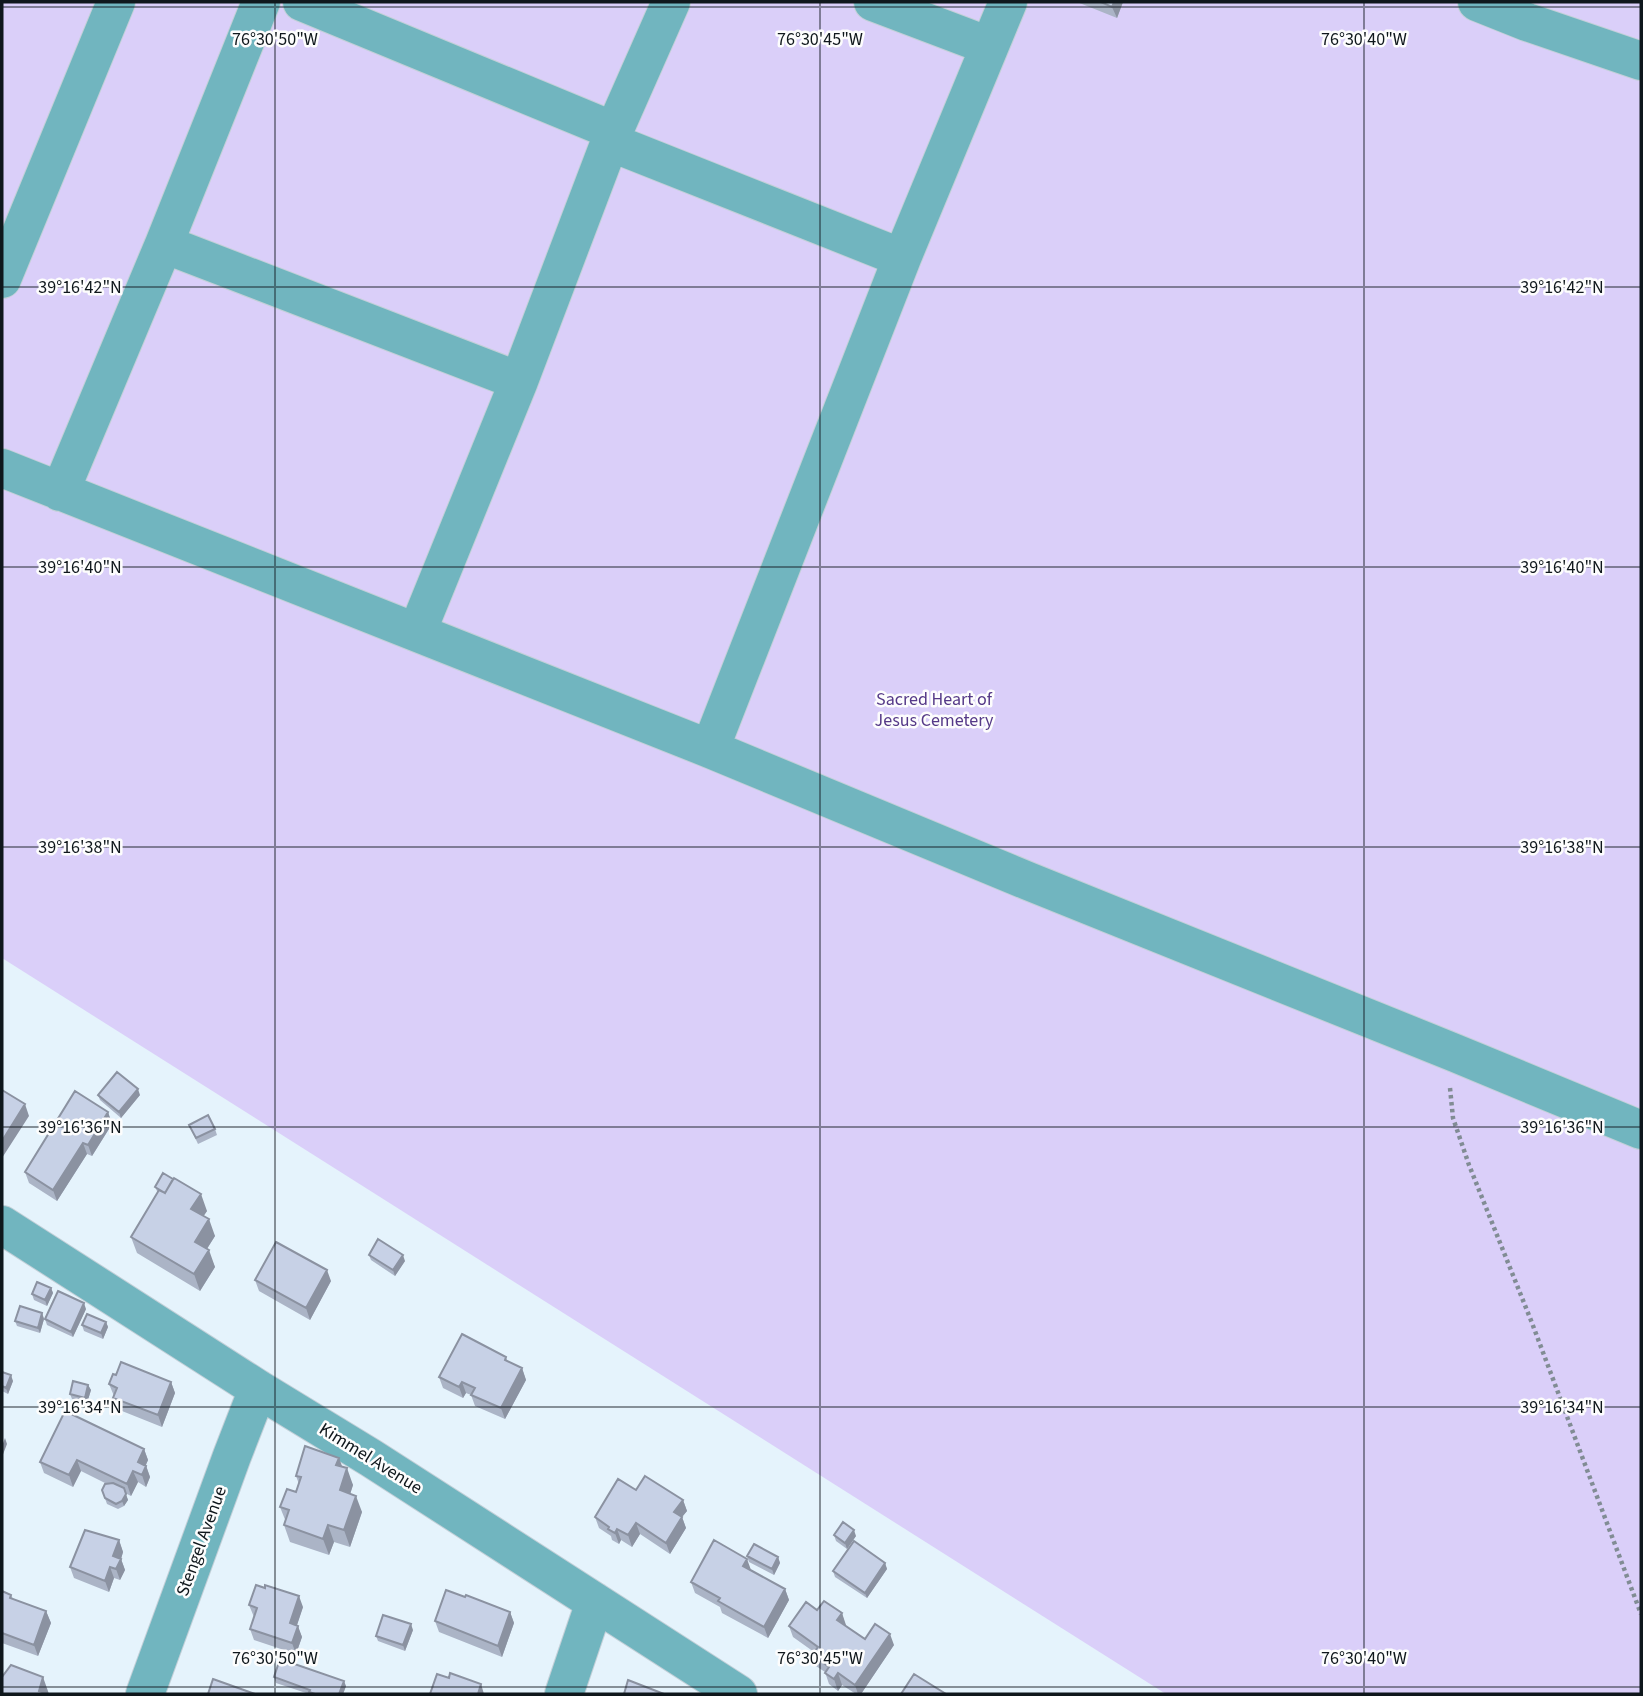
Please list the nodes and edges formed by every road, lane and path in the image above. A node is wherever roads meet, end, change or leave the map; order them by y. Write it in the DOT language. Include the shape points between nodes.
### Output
graph roads {
  1 [pos="116,2"];
  2 [pos="261,2"];
  3 [pos="303,2"];
  4 [pos="671,2"];
  5 [pos="873,2"];
  6 [pos="1008,2"];
  7 [pos="1477,2"];
  8 [pos="1530,12"];
  9 [pos="989,46"];
  10 [pos="1641,61"];
  11 [pos="612,136"];
  12 [pos="164,244"];
  13 [pos="902,258"];
  14 [pos="2,279"];
  15 [pos="519,381"];
  16 [pos="2,468"];
  17 [pos="60,492"];
  18 [pos="417,632"];
  19 [pos="710,749"];
  20 [pos="1455,1053"];
  21 [pos="1641,1130"];
  22 [pos="2,1225"];
  23 [pos="258,1389"];
  24 [pos="596,1602"];
  25 [pos="1641,1614"];
  26 [pos="145,1694"];
  27 [pos="564,1694"];
  28 [pos="738,1694"];
  1 -- 14 [label="street"];
  2 -- 12 [label="street"];
  3 -- 11 [label="street"];
  4 -- 11 [label="street"];
  5 -- 9 [label="street"];
  6 -- 9 [label="street"];
  7 -- 8 [label="street"];
  8 -- 10 [label="street"];
  9 -- 13 [label="street"];
  11 -- 13 [label="street"];
  11 -- 15 [label="street"];
  12 -- 15 [label="street"];
  12 -- 17 [label="street"];
  13 -- 19 [label="street"];
  15 -- 18 [label="street"];
  16 -- 17 [label="street"];
  17 -- 18 [label="street"];
  18 -- 19 [label="street"];
  19 -- 20 [label="street"];
  20 -- 21 [label="street"];
  20 -- 25 [label="path" via="1449,1078 1453,1118"];
  22 -- 23 [label="street, Kimmel Avenue"];
  23 -- 24 [label="street, Kimmel Avenue"];
  23 -- 26 [label="street, Stengel Avenue"];
  24 -- 27 [label="street"];
  24 -- 28 [label="street, Kimmel Avenue"];
}
